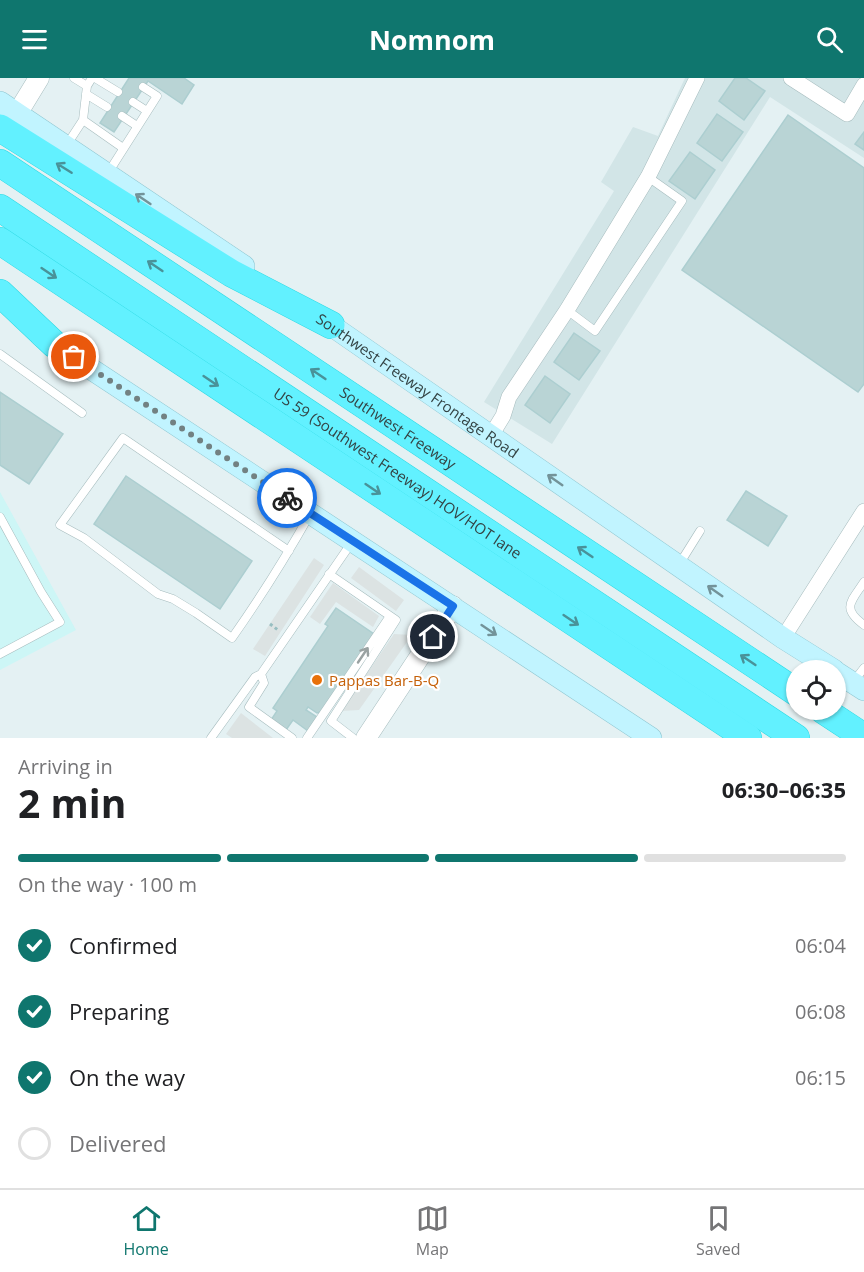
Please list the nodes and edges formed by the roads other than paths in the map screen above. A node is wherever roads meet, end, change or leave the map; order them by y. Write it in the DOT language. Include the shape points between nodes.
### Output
graph roads {
  1 [pos="39,78"];
  2 [pos="74,78"];
  3 [pos="94,78"];
  4 [pos="697,78"];
  5 [pos="791,78"];
  6 [pos="864,85"];
  7 [pos="143,87"];
  8 [pos="86,90"];
  9 [pos="118,92"];
  10 [pos="133,102"];
  11 [pos="107,107"];
  12 [pos="147,111"];
  13 [pos="6,115"];
  14 [pos="122,116"];
  15 [pos="83,120"];
  16 [pos="137,126"];
  17 [pos="65,146"];
  18 [pos="123,148"];
  19 [pos="0,163"];
  20 [pos="107,174"];
  21 [pos="648,177"];
  22 [pos="0,208"];
  23 [pos="0,241"];
  24 [pos="0,293"];
  25 [pos="0,308"];
  26 [pos="567,309"];
  27 [pos="331,325"];
  28 [pos="54,344"];
  29 [pos="0,354"];
  30 [pos="82,413"];
  31 [pos="492,434"];
  32 [pos="311,513"];
  33 [pos="0,517"];
  34 [pos="862,519"];
  35 [pos="700,531"];
  36 [pos="352,541"];
  37 [pos="289,551"];
  38 [pos="679,566"];
  39 [pos="329,574"];
  40 [pos="864,582"];
  41 [pos="453,606"];
  42 [pos="390,616"];
  43 [pos="864,625"];
  44 [pos="783,638"];
  45 [pos="0,654"];
  46 [pos="261,674"];
  47 [pos="850,677"];
  48 [pos="786,685"];
  49 [pos="838,720"];
  50 [pos="864,737"];
  51 [pos="211,738"];
  52 [pos="292,738"];
  53 [pos="308,738"];
  54 [pos="352,738"];
  55 [pos="366,738"];
  56 [pos="651,738"];
  57 [pos="748,738"];
  58 [pos="796,738"];
  1 -- 13 [label="street"];
  2 -- 8 [label="lane"];
  3 -- 8 [label="lane"];
  3 -- 9 [label="lane"];
  4 -- 21 [label="street"];
  5 -- 6 [label="street" via="847,114"];
  7 -- 12 [label="lane" via="157,96"];
  8 -- 11 [label="lane"];
  8 -- 15 [label="lane"];
  10 -- 12 [label="lane"];
  12 -- 16 [label="lane"];
  13 -- 17 [label="main road, Southwest Freeway Frontage Road"];
  27 -- 13 [label="highway, one-way" via="231,273"];
  14 -- 16 [label="lane"];
  15 -- 17 [label="lane"];
  15 -- 18 [label="lane"];
  16 -- 18 [label="lane"];
  17 -- 20 [label="main road, Southwest Freeway Frontage Road"];
  18 -- 20 [label="lane"];
  48 -- 19 [label="highway, Southwest Freeway, one-way"];
  27 -- 20 [label="main road, Southwest Freeway Frontage Road, one-way"];
  21 -- 26 [label="street"];
  21 -- 26 [label="lane" via="682,201 595,331"];
  22 -- 58 [label="highway, US 59 (Southwest Freeway) HOV/HOT lane"];
  23 -- 57 [label="highway, one-way"];
  24 -- 28 [label="highway"];
  25 -- 28 [label="main road"];
  26 -- 31 [label="street" via="509,397"];
  27 -- 31 [label="main road, Southwest Freeway Frontage Road"];
  28 -- 32 [label="main road"];
  29 -- 30 [label="lane"];
  38 -- 31 [label="main road, Southwest Freeway Frontage Road, one-way"];
  32 -- 36 [label="main road"];
  32 -- 37 [label="lane"];
  33 -- 45 [label="lane" via="60,622"];
  34 -- 44 [label="street"];
  35 -- 38 [label="lane"];
  36 -- 39 [label="lane"];
  36 -- 41 [label="main road"];
  37 -- 37 [label="lane" via="123,438 60,525 84,538 158,594 173,599 232,638"];
  44 -- 38 [label="main road, Southwest Freeway Frontage Road, one-way"];
  39 -- 42 [label="lane"];
  39 -- 46 [label="lane"];
  40 -- 43 [label="lane" via="849,610"];
  41 -- 55 [label="street"];
  41 -- 56 [label="main road, one-way"];
  53 -- 42 [label="lane, one-way"];
  42 -- 54 [label="lane" via="396,620 331,721"];
  44 -- 47 [label="main road, Southwest Freeway Frontage Road"];
  46 -- 51 [label="lane"];
  46 -- 52 [label="lane" via="264,683 249,707"];
  49 -- 50 [label="highway"];
}
